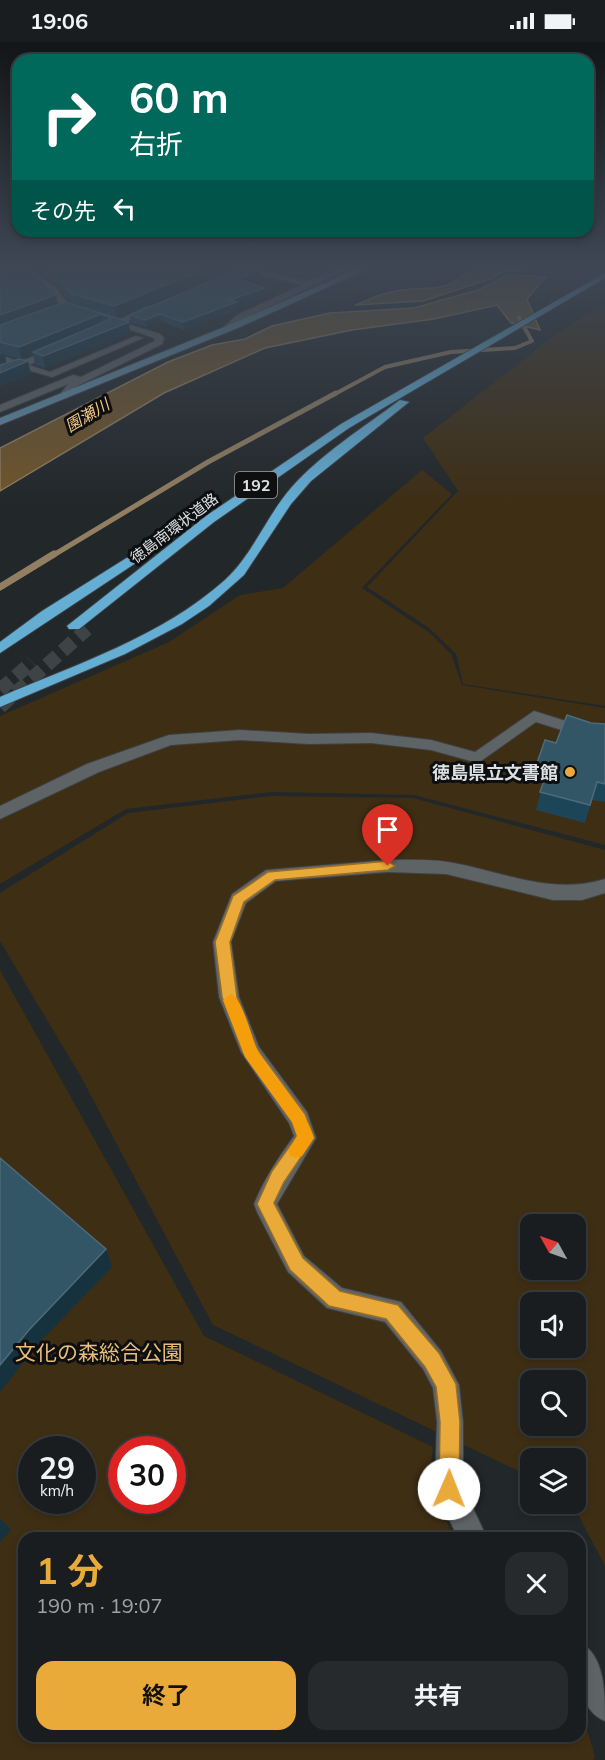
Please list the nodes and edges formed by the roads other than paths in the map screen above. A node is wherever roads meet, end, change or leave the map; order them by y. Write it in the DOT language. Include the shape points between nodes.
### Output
graph roads {
  1 [pos="63,347"];
  2 [pos="117,347"];
  3 [pos="147,347"];
  4 [pos="149,347"];
  5 [pos="184,347"];
  6 [pos="489,347"];
  7 [pos="0,358"];
  8 [pos="19,365"];
  9 [pos="457,366"];
  10 [pos="0,374"];
  11 [pos="49,375"];
  12 [pos="30,383"];
  13 [pos="64,396"];
  14 [pos="411,398"];
  15 [pos="0,409"];
  16 [pos="0,422"];
  17 [pos="345,426"];
  18 [pos="74,626"];
  19 [pos="87,629"];
  20 [pos="0,649"];
  21 [pos="0,702"];
  22 [pos="605,733"];
  23 [pos="0,813"];
  24 [pos="605,886"];
  25 [pos="470,1532"];
  26 [pos="586,1669"];
  27 [pos="605,1705"];
  1 -- 8 [label="street"];
  2 -- 11 [label="street"];
  3 -- 15 [label="street"];
  4 -- 13 [label="street" via="72,385"];
  5 -- 13 [label="main road"];
  6 -- 9 [label="highway, 徳島南環状道路 / 192"];
  7 -- 8 [label="street"];
  8 -- 10 [label="street"];
  8 -- 11 [label="street"];
  9 -- 14 [label="highway, 徳島南環状道路 / 192"];
  9 -- 17 [label="highway, 徳島南環状道路 / 192"];
  11 -- 12 [label="street"];
  13 -- 16 [label="main road"];
  14 -- 19 [label="highway, 徳島南環状道路 / 192" via="313,458 208,531"];
  14 -- 21 [label="highway" via="331,458 297,489 245,568 209,600 116,654"];
  17 -- 18 [label="highway, 徳島南環状道路 / 192" via="210,519"];
  17 -- 20 [label="highway" via="210,508"];
  22 -- 23 [label="street" via="587,733 534,716 478,758 431,745 371,738 240,735 169,740 93,768"];
  24 -- 25 [label="street" via="582,894 553,892 446,868 416,866 319,869 272,875 238,899 222,942 229,997 251,1052 299,1119 305,1138 265,1204 296,1264 336,1299 392,1311 432,1360 446,1384 449,1489"];
  26 -- 27 [label="street"];
}
